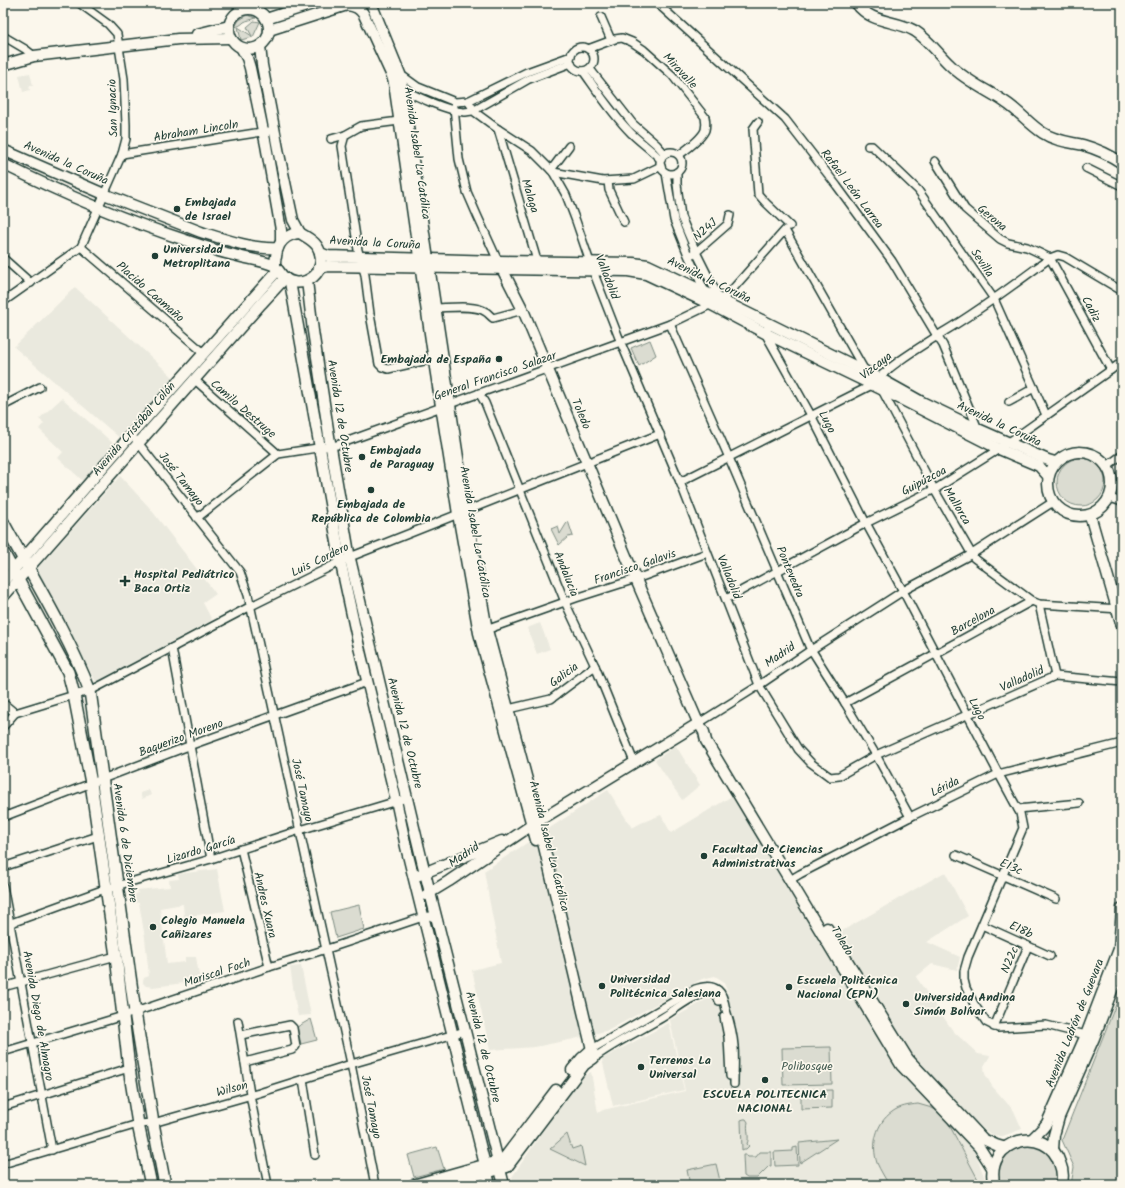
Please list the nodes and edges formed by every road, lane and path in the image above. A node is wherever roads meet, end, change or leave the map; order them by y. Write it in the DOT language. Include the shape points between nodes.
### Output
graph roads {
  1 [pos="79,3"];
  2 [pos="316,3"];
  3 [pos="371,3"];
  4 [pos="656,3"];
  5 [pos="856,3"];
  6 [pos="252,6"];
  7 [pos="236,8"];
  8 [pos="602,17"];
  9 [pos="266,19"];
  10 [pos="229,26"];
  11 [pos="269,30"];
  12 [pos="3,36"];
  13 [pos="231,38"];
  14 [pos="178,39"];
  15 [pos="611,40"];
  16 [pos="119,46"];
  17 [pos="260,46"];
  18 [pos="242,49"];
  19 [pos="588,49"];
  20 [pos="34,56"];
  21 [pos="571,59"];
  22 [pos="3,65"];
  23 [pos="586,70"];
  24 [pos="400,74"];
  25 [pos="394,83"];
  26 [pos="418,87"];
  27 [pos="402,89"];
  28 [pos="414,95"];
  29 [pos="468,101"];
  30 [pos="455,102"];
  31 [pos="454,110"];
  32 [pos="473,110"];
  33 [pos="399,121"];
  34 [pos="758,122"];
  35 [pos="498,129"];
  36 [pos="274,130"];
  37 [pos="263,132"];
  38 [pos="345,135"];
  39 [pos="331,139"];
  40 [pos="569,146"];
  41 [pos="868,146"];
  42 [pos="3,150"];
  43 [pos="122,154"];
  44 [pos="679,155"];
  45 [pos="662,160"];
  46 [pos="935,161"];
  47 [pos="1122,163"];
  48 [pos="3,164"];
  49 [pos="1086,168"];
  50 [pos="552,171"];
  51 [pos="677,172"];
  52 [pos="666,173"];
  53 [pos="608,181"];
  54 [pos="1122,186"];
  55 [pos="104,194"];
  56 [pos="98,208"];
  57 [pos="730,215"];
  58 [pos="160,216"];
  59 [pos="624,222"];
  60 [pos="788,228"];
  61 [pos="156,230"];
  62 [pos="300,233"];
  63 [pos="280,245"];
  64 [pos="81,247"];
  65 [pos="696,252"];
  66 [pos="320,253"];
  67 [pos="688,255"];
  68 [pos="359,257"];
  69 [pos="3,258"];
  70 [pos="1050,258"];
  71 [pos="424,264"];
  72 [pos="500,266"];
  73 [pos="538,266"];
  74 [pos="591,266"];
  75 [pos="276,268"];
  76 [pos="319,268"];
  77 [pos="362,268"];
  78 [pos="288,280"];
  79 [pos="307,281"];
  80 [pos="31,283"];
  81 [pos="1122,291"];
  82 [pos="705,292"];
  83 [pos="994,299"];
  84 [pos="720,300"];
  85 [pos="3,302"];
  86 [pos="710,304"];
  87 [pos="435,308"];
  88 [pos="522,310"];
  89 [pos="670,324"];
  90 [pos="767,329"];
  91 [pos="937,336"];
  92 [pos="621,343"];
  93 [pos="204,353"];
  94 [pos="438,358"];
  95 [pos="1122,362"];
  96 [pos="548,369"];
  97 [pos="1111,370"];
  98 [pos="865,371"];
  99 [pos="195,380"];
  100 [pos="877,384"];
  101 [pos="40,387"];
  102 [pos="1034,388"];
  103 [pos="479,393"];
  104 [pos="1009,402"];
  105 [pos="445,405"];
  106 [pos="3,406"];
  107 [pos="1046,415"];
  108 [pos="811,416"];
  109 [pos="978,429"];
  110 [pos="660,434"];
  111 [pos="130,435"];
  112 [pos="1008,442"];
  113 [pos="139,444"];
  114 [pos="331,446"];
  115 [pos="320,448"];
  116 [pos="999,449"];
  117 [pos="278,454"];
  118 [pos="1122,455"];
  119 [pos="729,458"];
  120 [pos="587,462"];
  121 [pos="1055,462"];
  122 [pos="1107,466"];
  123 [pos="1048,476"];
  124 [pos="680,482"];
  125 [pos="934,489"];
  126 [pos="520,490"];
  127 [pos="1108,499"];
  128 [pos="1053,502"];
  129 [pos="1122,502"];
  130 [pos="462,512"];
  131 [pos="1090,514"];
  132 [pos="197,518"];
  133 [pos="3,522"];
  134 [pos="866,523"];
  135 [pos="3,552"];
  136 [pos="707,553"];
  137 [pos="972,554"];
  138 [pos="350,557"];
  139 [pos="23,559"];
  140 [pos="341,562"];
  141 [pos="29,569"];
  142 [pos="777,570"];
  143 [pos="16,575"];
  144 [pos="636,579"];
  145 [pos="3,582"];
  146 [pos="904,591"];
  147 [pos="3,597"];
  148 [pos="726,599"];
  149 [pos="1032,601"];
  150 [pos="566,602"];
  151 [pos="1039,604"];
  152 [pos="251,606"];
  153 [pos="1120,609"];
  154 [pos="1122,626"];
  155 [pos="483,631"];
  156 [pos="172,648"];
  157 [pos="811,650"];
  158 [pos="936,654"];
  159 [pos="595,666"];
  160 [pos="1055,676"];
  161 [pos="367,682"];
  162 [pos="1122,682"];
  163 [pos="759,685"];
  164 [pos="90,691"];
  165 [pos="74,695"];
  166 [pos="3,702"];
  167 [pos="845,703"];
  168 [pos="504,710"];
  169 [pos="15,713"];
  170 [pos="967,714"];
  171 [pos="275,715"];
  172 [pos="699,723"];
  173 [pos="3,727"];
  174 [pos="1122,743"];
  175 [pos="190,745"];
  176 [pos="876,755"];
  177 [pos="634,762"];
  178 [pos="998,774"];
  179 [pos="103,779"];
  180 [pos="91,783"];
  181 [pos="407,798"];
  182 [pos="396,800"];
  183 [pos="1078,803"];
  184 [pos="1018,809"];
  185 [pos="3,817"];
  186 [pos="910,817"];
  187 [pos="535,823"];
  188 [pos="300,830"];
  189 [pos="523,832"];
  190 [pos="98,836"];
  191 [pos="241,849"];
  192 [pos="956,855"];
  193 [pos="211,859"];
  194 [pos="3,867"];
  195 [pos="425,873"];
  196 [pos="1003,875"];
  197 [pos="413,877"];
  198 [pos="792,878"];
  199 [pos="3,886"];
  200 [pos="118,886"];
  201 [pos="106,889"];
  202 [pos="430,893"];
  203 [pos="419,899"];
  204 [pos="1056,899"];
  205 [pos="1122,908"];
  206 [pos="423,917"];
  207 [pos="438,920"];
  208 [pos="7,925"];
  209 [pos="982,925"];
  210 [pos="1028,946"];
  211 [pos="327,949"];
  212 [pos="1120,949"];
  213 [pos="116,956"];
  214 [pos="1050,956"];
  215 [pos="1122,964"];
  216 [pos="268,967"];
  217 [pos="22,982"];
  218 [pos="3,987"];
  219 [pos="134,1012"];
  220 [pos="123,1016"];
  221 [pos="238,1021"];
  222 [pos="994,1027"];
  223 [pos="465,1031"];
  224 [pos="241,1035"];
  225 [pos="452,1035"];
  226 [pos="1086,1035"];
  227 [pos="32,1043"];
  228 [pos="3,1052"];
  229 [pos="590,1056"];
  230 [pos="245,1062"];
  231 [pos="351,1064"];
  232 [pos="129,1068"];
  233 [pos="303,1079"];
  234 [pos="732,1081"];
  235 [pos="42,1095"];
  236 [pos="251,1096"];
  237 [pos="3,1107"];
  238 [pos="153,1123"];
  239 [pos="138,1124"];
  240 [pos="1031,1140"];
  241 [pos="1006,1148"];
  242 [pos="52,1150"];
  243 [pos="1053,1150"];
  244 [pos="315,1155"];
  245 [pos="3,1164"];
  246 [pos="499,1165"];
  247 [pos="486,1168"];
  248 [pos="993,1169"];
  249 [pos="151,1185"];
  250 [pos="165,1185"];
  251 [pos="268,1185"];
  252 [pos="375,1185"];
  253 [pos="413,1185"];
  254 [pos="444,1185"];
  255 [pos="490,1185"];
  256 [pos="504,1185"];
  257 [pos="994,1185"];
  258 [pos="1061,1185"];
  1 -- 16 [label="street, San Ignacio" via="114,29"];
  2 -- 9 [label="main road"];
  3 -- 24 [label="main road, Avenida Isabel La Católica"];
  4 -- 91 [label="street, Rafael León Larrea" via="785,119 892,261"];
  5 -- 47 [label="main road" via="870,16 914,30 949,65 1005,102 1043,133 1052,138 1093,148"];
  6 -- 7 [label="main road" via="248,9"];
  6 -- 9 [label="main road"];
  7 -- 10 [label="main road"];
  8 -- 15 [label="street"];
  9 -- 11 [label="main road"];
  10 -- 13 [label="main road"];
  10 -- 14 [label="main road"];
  11 -- 17 [label="main road" via="265,42"];
  11 -- 25 [label="main road, Avenida Isabel La Católica" via="347,5 356,7 364,15"];
  12 -- 20 [label="street"];
  13 -- 14 [label="main road"];
  13 -- 18 [label="main road"];
  14 -- 16 [label="main road"];
  15 -- 19 [label="street, Miravalle"];
  15 -- 44 [label="street, Miravalle" via="626,39 644,50 672,75 705,117 703,134"];
  16 -- 20 [label="main road"];
  16 -- 43 [label="street, San Ignacio" via="124,79 126,125"];
  17 -- 18 [label="main road" via="250,50"];
  17 -- 36 [label="main road"];
  18 -- 37 [label="main road" via="250,68"];
  19 -- 21 [label="street" via="578,48"];
  19 -- 23 [label="street" via="594,58 592,66"];
  20 -- 22 [label="main road"];
  21 -- 23 [label="street" via="575,69"];
  21 -- 29 [label="street" via="526,72"];
  21 -- 32 [label="street"];
  23 -- 45 [label="street" via="618,118"];
  24 -- 26 [label="street"];
  24 -- 27 [label="main road, Avenida Isabel La Católica"];
  25 -- 27 [label="street"];
  25 -- 33 [label="main road, Avenida Isabel La Católica"];
  26 -- 28 [label="street"];
  26 -- 30 [label="street"];
  27 -- 28 [label="street"];
  27 -- 71 [label="main road, Avenida Isabel La Católica"];
  28 -- 31 [label="street"];
  29 -- 30 [label="street"];
  29 -- 32 [label="street, Valladolid"];
  30 -- 31 [label="street, Toledo"];
  31 -- 32 [label="street"];
  31 -- 72 [label="street, Toledo" via="459,159 467,192"];
  32 -- 35 [label="street, Valladolid"];
  33 -- 38 [label="street" via="361,126"];
  33 -- 71 [label="main road, Avenida Isabel La Católica"];
  34 -- 60 [label="street" via="753,129 758,194"];
  35 -- 50 [label="street, Valladolid" via="532,151"];
  35 -- 73 [label="street, Malaga"];
  36 -- 37 [label="street, Abraham Lincoln"];
  36 -- 62 [label="main road" via="293,220"];
  37 -- 43 [label="street, Abraham Lincoln"];
  37 -- 63 [label="main road" via="281,230"];
  38 -- 39 [label="street"];
  38 -- 68 [label="street" via="342,146"];
  40 -- 50 [label="street"];
  41 -- 83 [label="street, Sevilla" via="872,146 918,190"];
  42 -- 55 [label="main road, Avenida la Coruña"];
  43 -- 55 [label="street, San Ignacio"];
  44 -- 45 [label="street" via="672,152"];
  44 -- 51 [label="street" via="682,164"];
  45 -- 52 [label="street"];
  45 -- 53 [label="street" via="634,179"];
  46 -- 70 [label="street, Gerona" via="965,209 1000,239 1027,246"];
  48 -- 56 [label="main road"];
  49 -- 54 [label="street"];
  50 -- 53 [label="street"];
  50 -- 74 [label="street, Valladolid" via="566,195"];
  51 -- 52 [label="street"];
  51 -- 65 [label="street" via="681,217"];
  52 -- 67 [label="street" via="674,220"];
  53 -- 59 [label="street" via="609,190"];
  55 -- 56 [label="street, San Ignacio"];
  55 -- 58 [label="main road, Avenida la Coruña"];
  56 -- 61 [label="main road"];
  56 -- 64 [label="street, San Ignacio"];
  57 -- 65 [label="street, N24J" via="728,224"];
  58 -- 61 [label="main road"];
  58 -- 63 [label="main road, Avenida la Coruña" via="228,240 269,249"];
  60 -- 84 [label="street, General Francisco Salazar"];
  60 -- 98 [label="street"];
  61 -- 75 [label="main road" via="212,249 267,262"];
  62 -- 63 [label="main road" via="288,236"];
  62 -- 66 [label="main road" via="314,242"];
  63 -- 75 [label="main road" via="276,254"];
  64 -- 80 [label="street"];
  64 -- 93 [label="street, Placido Caamaño"];
  65 -- 67 [label="street, N24J"];
  65 -- 84 [label="street"];
  66 -- 68 [label="main road, Avenida la Coruña" via="328,256"];
  66 -- 76 [label="main road"];
  67 -- 82 [label="street"];
  68 -- 71 [label="main road, Avenida la Coruña"];
  68 -- 77 [label="street"];
  69 -- 80 [label="street"];
  70 -- 81 [label="street, Gerona" via="1058,255 1065,257"];
  70 -- 83 [label="street, Vizcaya"];
  70 -- 97 [label="street, Cadiz"];
  71 -- 72 [label="main road, Avenida la Coruña"];
  71 -- 77 [label="main road, Avenida la Coruña"];
  71 -- 87 [label="main road, Avenida Isabel La Católica"];
  71 -- 94 [label="main road, Avenida Isabel La Católica"];
  72 -- 73 [label="main road, Avenida la Coruña"];
  72 -- 88 [label="main road, Toledo"];
  73 -- 74 [label="main road, Avenida la Coruña"];
  74 -- 82 [label="main road, Avenida la Coruña" via="633,263 648,266"];
  74 -- 86 [label="main road, Avenida la Coruña" via="646,274"];
  74 -- 92 [label="street, Valladolid"];
  75 -- 78 [label="main road"];
  75 -- 93 [label="main road, Avenida Cristóbal Colón"];
  76 -- 77 [label="main road, Avenida la Coruña"];
  76 -- 79 [label="main road"];
  77 -- 94 [label="street" via="379,364 388,368"];
  78 -- 79 [label="main road" via="297,283"];
  78 -- 99 [label="main road, Avenida Cristóbal Colón" via="260,304"];
  78 -- 115 [label="main road, Avenida 12 de Octubre" via="294,297"];
  79 -- 114 [label="main road, Avenida 12 de Octubre"];
  80 -- 85 [label="street"];
  82 -- 84 [label="main road, Avenida la Coruña"];
  82 -- 86 [label="street"];
  83 -- 91 [label="street, Vizcaya"];
  83 -- 102 [label="street, Sevilla"];
  84 -- 86 [label="street, General Francisco Salazar"];
  84 -- 90 [label="main road, Avenida la Coruña"];
  86 -- 89 [label="street, General Francisco Salazar"];
  86 -- 90 [label="main road, Avenida la Coruña"];
  87 -- 88 [label="street" via="479,309 486,311 493,318"];
  87 -- 94 [label="main road, Avenida Isabel La Católica"];
  88 -- 96 [label="main road, Toledo"];
  89 -- 92 [label="street, General Francisco Salazar"];
  89 -- 119 [label="street, Pontevedra"];
  90 -- 98 [label="main road, Avenida la Coruña"];
  90 -- 100 [label="main road, Avenida la Coruña"];
  90 -- 108 [label="street, Lugo"];
  91 -- 100 [label="street, Vizcaya" via="884,372"];
  91 -- 109 [label="street, Rafael León Larrea"];
  92 -- 96 [label="street, General Francisco Salazar"];
  92 -- 110 [label="street, Valladolid"];
  93 -- 111 [label="main road, Avenida Cristóbal Colón"];
  94 -- 105 [label="main road, Avenida Isabel La Católica"];
  95 -- 97 [label="street, Guipúzcoa"];
  96 -- 103 [label="street, General Francisco Salazar"];
  96 -- 120 [label="main road, Toledo"];
  97 -- 107 [label="street, Guipúzcoa"];
  98 -- 100 [label="main road, Avenida la Coruña"];
  99 -- 113 [label="main road, Avenida Cristóbal Colón"];
  99 -- 117 [label="street, Camilo Destruge"];
  100 -- 108 [label="street, Vizcaya"];
  100 -- 109 [label="main road, Avenida la Coruña"];
  100 -- 116 [label="main road, Avenida la Coruña"];
  100 -- 125 [label="street, Mallorca"];
  101 -- 106 [label="street"];
  102 -- 104 [label="street"];
  102 -- 107 [label="street, Sevilla"];
  103 -- 105 [label="street, General Francisco Salazar"];
  103 -- 126 [label="street, Andalucia"];
  105 -- 114 [label="street, General Francisco Salazar"];
  105 -- 130 [label="main road, Avenida Isabel La Católica"];
  107 -- 112 [label="street, Guipúzcoa"];
  108 -- 119 [label="street, Vizcaya"];
  108 -- 134 [label="street, Lugo"];
  109 -- 112 [label="main road, Avenida la Coruña"];
  110 -- 120 [label="street, Luis Cordero"];
  110 -- 124 [label="street, Valladolid"];
  111 -- 113 [label="street, José Tamayo"];
  111 -- 139 [label="main road, Avenida Cristóbal Colón"];
  112 -- 116 [label="street, Guipúzcoa"];
  112 -- 121 [label="main road, Avenida la Coruña"];
  113 -- 132 [label="street, José Tamayo"];
  113 -- 141 [label="main road, Avenida Cristóbal Colón"];
  114 -- 115 [label="street, General Francisco Salazar"];
  114 -- 138 [label="main road, Avenida 12 de Octubre"];
  115 -- 117 [label="street, General Francisco Salazar"];
  115 -- 140 [label="main road, Avenida 12 de Octubre"];
  116 -- 123 [label="main road, Avenida la Coruña" via="1039,466"];
  116 -- 125 [label="street, Guipúzcoa"];
  117 -- 132 [label="street"];
  118 -- 122 [label="street"];
  119 -- 124 [label="street, Vizcaya"];
  119 -- 142 [label="street, Pontevedra"];
  120 -- 126 [label="street, Luis Cordero"];
  120 -- 144 [label="main road, Toledo"];
  121 -- 122 [label="main road" via="1076,451 1094,454"];
  121 -- 123 [label="main road"];
  122 -- 127 [label="main road" via="1112,488"];
  123 -- 128 [label="main road" via="1048,489"];
  124 -- 136 [label="street, Valladolid"];
  125 -- 134 [label="street, Guipúzcoa"];
  125 -- 137 [label="street, Mallorca"];
  126 -- 130 [label="street, Luis Cordero"];
  126 -- 150 [label="street, Andalucia"];
  127 -- 129 [label="street"];
  127 -- 131 [label="main road" via="1096,512"];
  128 -- 131 [label="main road" via="1068,514"];
  128 -- 137 [label="street, Madrid"];
  130 -- 138 [label="street, Luis Cordero"];
  130 -- 155 [label="main road, Avenida Isabel La Católica"];
  131 -- 153 [label="main road"];
  132 -- 152 [label="street, José Tamayo" via="240,572"];
  133 -- 139 [label="main road, Avenida 6 de Diciembre"];
  134 -- 142 [label="street, Guipúzcoa"];
  134 -- 146 [label="street, Lugo"];
  135 -- 143 [label="main road, Avenida 6 de Diciembre"];
  136 -- 144 [label="street, Francisco Galavis"];
  136 -- 148 [label="street, Valladolid"];
  137 -- 146 [label="street, Madrid"];
  137 -- 149 [label="street, Mallorca"];
  138 -- 140 [label="street, Luis Cordero"];
  138 -- 181 [label="main road, Avenida 12 de Octubre"];
  139 -- 141 [label="main road, Avenida 6 de Diciembre"];
  139 -- 143 [label="main road, Avenida Cristóbal Colón"];
  140 -- 152 [label="street, Luis Cordero"];
  140 -- 161 [label="main road, Avenida 12 de Octubre"];
  141 -- 143 [label="main road, Avenida Cristóbal Colón"];
  141 -- 164 [label="main road, Avenida 6 de Diciembre" via="79,664"];
  142 -- 148 [label="street, Guipúzcoa"];
  142 -- 157 [label="street, Pontevedra"];
  143 -- 145 [label="main road, Avenida Cristóbal Colón"];
  143 -- 147 [label="main road, Avenida Cristóbal Colón"];
  143 -- 165 [label="main road, Avenida 6 de Diciembre" via="68,672"];
  144 -- 150 [label="street, Francisco Galavis"];
  144 -- 172 [label="main road, Toledo"];
  146 -- 157 [label="street, Madrid"];
  146 -- 158 [label="street, Lugo"];
  148 -- 163 [label="street, Valladolid"];
  149 -- 151 [label="street"];
  149 -- 158 [label="street, Barcelona"];
  150 -- 155 [label="street, Francisco Galavis"];
  150 -- 159 [label="street, Andalucia"];
  151 -- 153 [label="street"];
  151 -- 160 [label="street"];
  152 -- 156 [label="street, Luis Cordero"];
  152 -- 171 [label="street, José Tamayo"];
  153 -- 154 [label="main road"];
  155 -- 168 [label="main road, Avenida Isabel La Católica"];
  156 -- 164 [label="street, Luis Cordero"];
  156 -- 175 [label="street"];
  157 -- 163 [label="street, Madrid"];
  157 -- 167 [label="street, Pontevedra"];
  158 -- 167 [label="street, Barcelona"];
  158 -- 170 [label="street, Lugo"];
  159 -- 168 [label="street, Galicia" via="551,699"];
  159 -- 177 [label="street, Andalucia"];
  160 -- 162 [label="street, Valladolid"];
  160 -- 170 [label="street, Valladolid"];
  161 -- 171 [label="street, Baquerizo Moreno"];
  161 -- 182 [label="main road, Avenida 12 de Octubre"];
  163 -- 172 [label="street, Madrid"];
  163 -- 176 [label="street, Valladolid" via="798,748 811,764 830,776 839,776"];
  164 -- 165 [label="street, Luis Cordero"];
  164 -- 179 [label="main road, Avenida 6 de Diciembre"];
  165 -- 169 [label="street, Luis Cordero"];
  165 -- 180 [label="main road, Avenida 6 de Diciembre"];
  166 -- 169 [label="street"];
  167 -- 176 [label="street, Pontevedra"];
  168 -- 187 [label="main road, Avenida Isabel La Católica"];
  169 -- 173 [label="street"];
  170 -- 176 [label="street, Valladolid"];
  170 -- 178 [label="street, Lugo"];
  171 -- 175 [label="street, Baquerizo Moreno"];
  171 -- 188 [label="street, José Tamayo"];
  172 -- 177 [label="main road, Madrid"];
  172 -- 198 [label="main road, Toledo" via="710,737"];
  174 -- 178 [label="street, Lérida"];
  175 -- 179 [label="street, Baquerizo Moreno"];
  175 -- 193 [label="street"];
  176 -- 186 [label="street, Pontevedra"];
  177 -- 187 [label="main road, Madrid"];
  178 -- 184 [label="street, Lugo"];
  178 -- 186 [label="street, Lérida"];
  179 -- 180 [label="street, Baquerizo Moreno"];
  179 -- 200 [label="main road, Avenida 6 de Diciembre"];
  180 -- 185 [label="street, Baquerizo Moreno"];
  180 -- 190 [label="main road, Avenida 6 de Diciembre"];
  181 -- 182 [label="street, Lizardo García"];
  181 -- 195 [label="main road, Avenida 12 de Octubre"];
  182 -- 188 [label="street, Lizardo García"];
  182 -- 197 [label="main road, Avenida 12 de Octubre"];
  183 -- 184 [label="street"];
  184 -- 196 [label="street, Lugo" via="1023,828"];
  186 -- 198 [label="street, Lérida"];
  187 -- 189 [label="main road, Madrid"];
  187 -- 229 [label="main road, Avenida Isabel La Católica"];
  188 -- 191 [label="street, Lizardo García"];
  188 -- 211 [label="street, José Tamayo"];
  189 -- 195 [label="main road, Madrid"];
  189 -- 202 [label="main road, Madrid"];
  190 -- 194 [label="street"];
  190 -- 201 [label="main road, Avenida 6 de Diciembre"];
  191 -- 193 [label="street, Lizardo García"];
  191 -- 216 [label="street, Andres Xuara"];
  192 -- 196 [label="street, E13c"];
  193 -- 200 [label="street, Lizardo García"];
  195 -- 197 [label="main road, Madrid"];
  195 -- 202 [label="main road, Avenida 12 de Octubre"];
  196 -- 204 [label="street, E13c"];
  196 -- 209 [label="street, Lugo"];
  197 -- 203 [label="main road, Avenida 12 de Octubre"];
  198 -- 241 [label="main road, Toledo" via="908,1059 983,1139"];
  198 -- 248 [label="main road, Toledo" via="902,1064 979,1147"];
  199 -- 208 [label="street, Avenida Diego de Almagro"];
  200 -- 201 [label="street, Lizardo García"];
  200 -- 219 [label="main road, Avenida 6 de Diciembre"];
  201 -- 208 [label="street, Lizardo García"];
  201 -- 213 [label="main road, Avenida 6 de Diciembre"];
  202 -- 203 [label="main road, Madrid"];
  202 -- 207 [label="main road, Avenida 12 de Octubre"];
  203 -- 206 [label="main road, Avenida 12 de Octubre"];
  205 -- 212 [label="main road, Avenida Ladrón de Guevara"];
  206 -- 207 [label="street, Mariscal Foch" via="430,916"];
  206 -- 211 [label="street, Mariscal Foch"];
  206 -- 225 [label="main road, Avenida 12 de Octubre"];
  207 -- 223 [label="main road, Avenida 12 de Octubre"];
  208 -- 217 [label="street, Avenida Diego de Almagro"];
  209 -- 210 [label="street, E18b"];
  209 -- 222 [label="street, Lugo" via="968,957 964,980 974,1004 986,1022"];
  210 -- 214 [label="street, E18b"];
  210 -- 222 [label="street, N22c"];
  211 -- 216 [label="street, Mariscal Foch"];
  211 -- 231 [label="street, José Tamayo"];
  212 -- 226 [label="main road, Avenida Ladrón de Guevara"];
  213 -- 217 [label="street"];
  213 -- 220 [label="main road, Avenida 6 de Diciembre"];
  215 -- 243 [label="main road, Avenida Ladrón de Guevara" via="1094,1038 1059,1117"];
  216 -- 219 [label="street, Mariscal Foch"];
  217 -- 218 [label="street"];
  217 -- 227 [label="street, Avenida Diego de Almagro"];
  219 -- 220 [label="street, Mariscal Foch"];
  219 -- 238 [label="main road, Avenida 6 de Diciembre"];
  220 -- 227 [label="street, Mariscal Foch"];
  220 -- 232 [label="main road, Avenida 6 de Diciembre"];
  221 -- 224 [label="street"];
  222 -- 226 [label="street" via="1046,1025"];
  223 -- 225 [label="street, Wilson"];
  223 -- 246 [label="main road, Avenida 12 de Octubre"];
  224 -- 230 [label="street"];
  224 -- 230 [label="street" via="290,1025 293,1028 296,1046 292,1050"];
  225 -- 231 [label="street, Wilson"];
  225 -- 247 [label="main road, Avenida 12 de Octubre"];
  226 -- 240 [label="main road, Avenida Ladrón de Guevara" via="1047,1123"];
  227 -- 228 [label="street, Mariscal Foch"];
  227 -- 235 [label="street, Avenida Diego de Almagro"];
  229 -- 234 [label="street" via="710,990 717,996 723,1013"];
  229 -- 246 [label="main road" via="582,1058"];
  230 -- 236 [label="street"];
  231 -- 233 [label="street, Wilson"];
  231 -- 252 [label="street, José Tamayo"];
  232 -- 235 [label="street"];
  232 -- 239 [label="main road, Avenida 6 de Diciembre"];
  233 -- 236 [label="street, Wilson"];
  233 -- 244 [label="street"];
  235 -- 237 [label="street"];
  235 -- 242 [label="street, Avenida Diego de Almagro"];
  236 -- 238 [label="street, Wilson"];
  236 -- 251 [label="street"];
  238 -- 239 [label="street, Wilson"];
  238 -- 250 [label="main road, Avenida 6 de Diciembre"];
  239 -- 242 [label="street, Wilson"];
  239 -- 249 [label="main road, Avenida 6 de Diciembre"];
  240 -- 241 [label="main road" via="1022,1140"];
  240 -- 243 [label="main road"];
  241 -- 248 [label="main road" via="997,1157"];
  242 -- 245 [label="street, Wilson"];
  243 -- 258 [label="main road" via="1062,1170"];
  246 -- 247 [label="main road"];
  246 -- 256 [label="main road, Avenida 12 de Octubre"];
  247 -- 253 [label="main road"];
  247 -- 254 [label="main road"];
  247 -- 255 [label="main road, Avenida 12 de Octubre"];
  248 -- 257 [label="main road"];
}
